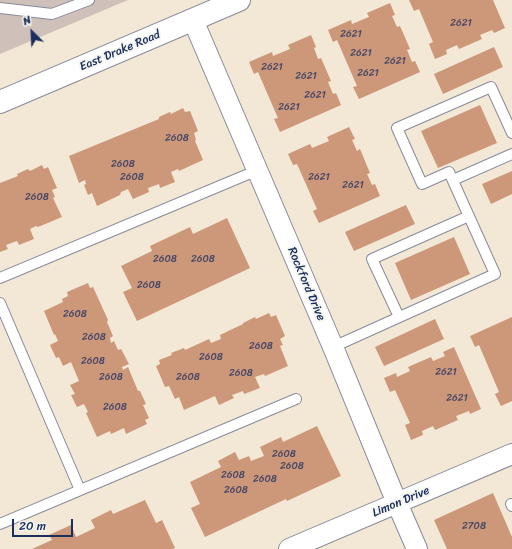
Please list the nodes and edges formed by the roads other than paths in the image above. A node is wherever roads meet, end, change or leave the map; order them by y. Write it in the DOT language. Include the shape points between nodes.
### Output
graph roads {
  1 [pos="89,0"];
  2 [pos="239,0"];
  3 [pos="1,6"];
  4 [pos="193,20"];
  5 [pos="0,102"];
  6 [pos="509,118"];
  7 [pos="512,133"];
  8 [pos="512,154"];
  9 [pos="258,170"];
  10 [pos="453,180"];
  11 [pos="469,216"];
  12 [pos="0,278"];
  13 [pos="0,303"];
  14 [pos="398,317"];
  15 [pos="333,346"];
  16 [pos="296,399"];
  17 [pos="512,454"];
  18 [pos="80,490"];
  19 [pos="397,503"];
  20 [pos="0,524"];
  21 [pos="290,549"];
  22 [pos="417,549"];
  1 -- 3 [label="lane" via="52,14"];
  2 -- 4 [label="main road, East Drake Road"];
  4 -- 5 [label="main road, East Drake Road"];
  4 -- 9 [label="street, Rockford Drive"];
  6 -- 7 [label="lane"];
  6 -- 10 [label="lane" via="491,87 397,128 422,184 449,172"];
  8 -- 10 [label="lane"];
  9 -- 12 [label="lane"];
  9 -- 15 [label="street, Rockford Drive"];
  10 -- 11 [label="lane"];
  11 -- 14 [label="lane" via="372,259"];
  11 -- 14 [label="lane" via="495,274"];
  13 -- 18 [label="lane"];
  14 -- 15 [label="lane"];
  15 -- 19 [label="street, Rockford Drive"];
  16 -- 18 [label="lane"];
  17 -- 19 [label="street, Limon Drive"];
  18 -- 20 [label="lane"];
  19 -- 21 [label="street, Limon Drive"];
  19 -- 22 [label="street, Rockford Drive"];
}
